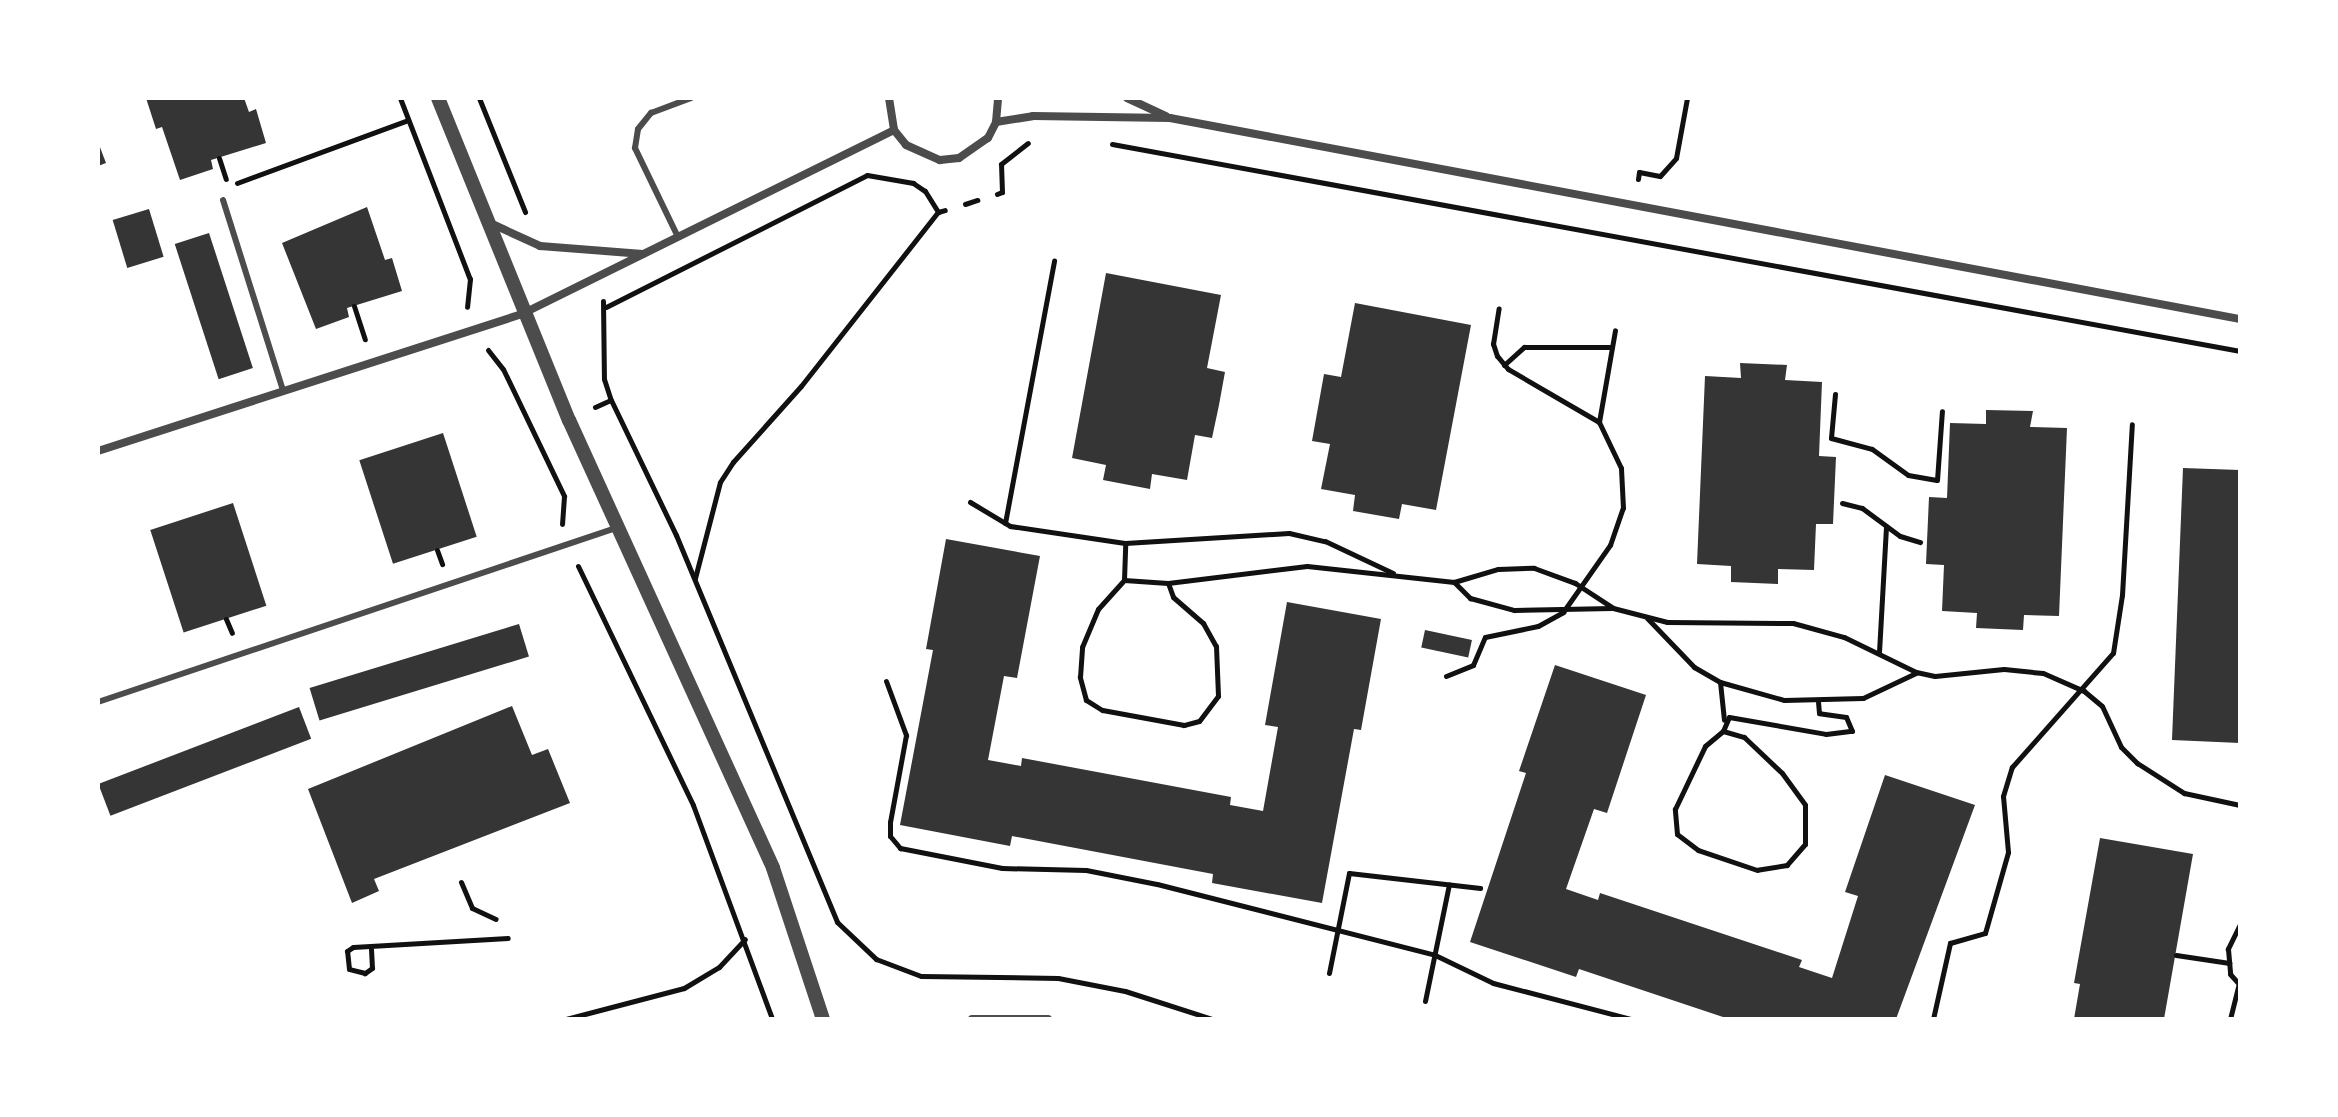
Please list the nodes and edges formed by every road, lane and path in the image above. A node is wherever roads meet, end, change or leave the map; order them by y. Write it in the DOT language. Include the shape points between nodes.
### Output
graph roads {
  1 [pos="400,98"];
  2 [pos="438,98"];
  3 [pos="479,98"];
  4 [pos="691,98"];
  5 [pos="889,98"];
  6 [pos="998,98"];
  7 [pos="1127,98"];
  8 [pos="1687,98"];
  9 [pos="1170,118"];
  10 [pos="408,120"];
  11 [pos="996,122"];
  12 [pos="894,130"];
  13 [pos="1039,140"];
  14 [pos="1099,141"];
  15 [pos="219,158"];
  16 [pos="1638,179"];
  17 [pos="228,187"];
  18 [pos="997,194"];
  19 [pos="223,200"];
  20 [pos="977,200"];
  21 [pos="965,204"];
  22 [pos="945,210"];
  23 [pos="938,212"];
  24 [pos="531,218"];
  25 [pos="487,221"];
  26 [pos="678,237"];
  27 [pos="644,254"];
  28 [pos="1054,261"];
  29 [pos="468,304"];
  30 [pos="354,306"];
  31 [pos="1499,308"];
  32 [pos="524,313"];
  33 [pos="2240,319"];
  34 [pos="1615,330"];
  35 [pos="1612,347"];
  36 [pos="488,350"];
  37 [pos="2240,351"];
  38 [pos="372,361"];
  39 [pos="1504,365"];
  40 [pos="283,390"];
  41 [pos="1835,394"];
  42 [pos="611,400"];
  43 [pos="595,407"];
  44 [pos="1942,411"];
  45 [pos="1599,422"];
  46 [pos="2132,424"];
  47 [pos="543,432"];
  48 [pos="536,436"];
  49 [pos="98,451"];
  50 [pos="970,502"];
  51 [pos="1842,503"];
  52 [pos="1005,523"];
  53 [pos="563,525"];
  54 [pos="1886,526"];
  55 [pos="616,528"];
  56 [pos="1920,542"];
  57 [pos="1125,543"];
  58 [pos="578,566"];
  59 [pos="1398,575"];
  60 [pos="695,580"];
  61 [pos="1124,580"];
  62 [pos="1454,582"];
  63 [pos="1168,583"];
  64 [pos="1584,590"];
  65 [pos="1613,608"];
  66 [pos="1563,612"];
  67 [pos="1645,617"];
  68 [pos="1879,652"];
  69 [pos="1916,672"];
  70 [pos="1446,676"];
  71 [pos="886,681"];
  72 [pos="1720,682"];
  73 [pos="2084,691"];
  74 [pos="98,702"];
  75 [pos="1818,702"];
  76 [pos="1724,720"];
  77 [pos="1723,731"];
  78 [pos="2240,805"];
  79 [pos="461,882"];
  80 [pos="1449,884"];
  81 [pos="1480,888"];
  82 [pos="496,919"];
  83 [pos="2240,924"];
  84 [pos="1338,934"];
  85 [pos="508,938"];
  86 [pos="745,939"];
  87 [pos="371,949"];
  88 [pos="1435,955"];
  89 [pos="2176,955"];
  90 [pos="2229,963"];
  91 [pos="1329,973"];
  92 [pos="2240,984"];
  93 [pos="1425,1001"];
  94 [pos="566,1019"];
  95 [pos="772,1019"];
  96 [pos="823,1019"];
  97 [pos="972,1019"];
  98 [pos="1048,1019"];
  99 [pos="1212,1019"];
  100 [pos="1631,1019"];
  101 [pos="1933,1019"];
  102 [pos="2230,1019"];
  1 -- 10 [label="path"];
  2 -- 25 [label="street"];
  3 -- 24 [label="path"];
  4 -- 26 [label="lane" via="651,113 638,129 635,148"];
  5 -- 12 [label="street"];
  6 -- 11 [label="street"];
  7 -- 9 [label="street"];
  8 -- 16 [label="path" via="1676,158 1660,176 1639,172"];
  9 -- 11 [label="street" via="1055,116"];
  9 -- 33 [label="street"];
  10 -- 17 [label="path"];
  10 -- 29 [label="path" via="470,279"];
  11 -- 12 [label="street" via="975,150 940,160 922,155"];
  12 -- 26 [label="street"];
  13 -- 18 [label="path" via="1025,144 1001,164 1002,192"];
  14 -- 37 [label="path"];
  15 -- 17 [label="path"];
  17 -- 19 [label="path"];
  19 -- 40 [label="lane"];
  20 -- 21 [label="path"];
  22 -- 23 [label="path"];
  23 -- 42 [label="path" via="913,183 867,175 604,304 604,379"];
  23 -- 60 [label="path" via="801,386 733,462 720,482"];
  25 -- 27 [label="street" via="540,246"];
  25 -- 32 [label="street"];
  26 -- 27 [label="street"];
  27 -- 32 [label="street"];
  28 -- 52 [label="path"];
  30 -- 38 [label="path"];
  31 -- 39 [label="path" via="1493,344"];
  32 -- 38 [label="street"];
  32 -- 55 [label="street"];
  34 -- 35 [label="path"];
  35 -- 39 [label="path" via="1524,347"];
  35 -- 45 [label="path"];
  36 -- 48 [label="path"];
  38 -- 40 [label="street"];
  39 -- 45 [label="path"];
  40 -- 49 [label="street"];
  41 -- 44 [label="path" via="1831,438 1872,449 1908,475 1937,480"];
  42 -- 43 [label="path"];
  42 -- 60 [label="path"];
  45 -- 64 [label="path" via="1621,468 1623,508 1610,545"];
  46 -- 73 [label="path" via="2117,640"];
  47 -- 48 [label="path"];
  48 -- 53 [label="path" via="564,496"];
  50 -- 52 [label="path"];
  51 -- 54 [label="path" via="1862,508"];
  52 -- 57 [label="path"];
  54 -- 56 [label="path"];
  54 -- 68 [label="path"];
  55 -- 74 [label="lane"];
  55 -- 96 [label="street" via="773,868"];
  57 -- 59 [label="path" via="1289,533 1325,541"];
  57 -- 61 [label="path"];
  58 -- 86 [label="path" via="693,805"];
  59 -- 62 [label="path"];
  59 -- 63 [label="path" via="1307,566"];
  60 -- 99 [label="path" via="837,922 876,959 921,976 1009,974 1092,984"];
  61 -- 63 [label="path"];
  61 -- 63 [label="path" via="1098,609 1082,647 1080,677 1086,700 1102,710 1184,725 1209,711 1218,696 1220,673 1216,646 1203,623 1173,597"];
  62 -- 64 [label="path" via="1498,569 1534,568"];
  62 -- 66 [label="path" via="1470,598 1514,610"];
  64 -- 65 [label="path"];
  64 -- 66 [label="path"];
  65 -- 66 [label="path"];
  65 -- 67 [label="path"];
  66 -- 70 [label="path" via="1538,626 1485,637 1473,665"];
  67 -- 68 [label="path" via="1692,625 1793,623"];
  67 -- 72 [label="path" via="1694,667"];
  68 -- 69 [label="path"];
  69 -- 73 [label="path" via="2017,670 2043,673"];
  69 -- 75 [label="path" via="1863,698"];
  71 -- 84 [label="path" via="906,735 890,822 890,836 900,848 1002,868 1086,870"];
  72 -- 75 [label="path" via="1784,700"];
  72 -- 76 [label="path"];
  73 -- 78 [label="path" via="2102,706 2121,747 2137,763 2184,793"];
  73 -- 101 [label="path" via="2012,767 2003,796 2008,852 1985,933 1950,943"];
  75 -- 76 [label="path" via="1819,713 1846,717 1852,731 1826,734"];
  76 -- 77 [label="path"];
  77 -- 77 [label="path" via="1705,746 1691,770 1675,809 1677,834 1719,860 1757,870 1787,865 1805,844 1805,805 1782,773 1744,737"];
  79 -- 82 [label="path" via="472,908"];
  80 -- 81 [label="path"];
  80 -- 84 [label="path" via="1349,873"];
  80 -- 88 [label="path"];
  83 -- 90 [label="path" via="2228,949"];
  84 -- 88 [label="path"];
  84 -- 91 [label="path"];
  85 -- 87 [label="path"];
  86 -- 94 [label="path" via="719,967 684,988"];
  86 -- 95 [label="path"];
  87 -- 87 [label="path" via="347,951 349,969 365,973 372,968"];
  88 -- 93 [label="path"];
  88 -- 100 [label="path" via="1493,983"];
  89 -- 90 [label="path"];
  90 -- 92 [label="path"];
  92 -- 102 [label="path"];
  97 -- 98 [label="street"];
}
